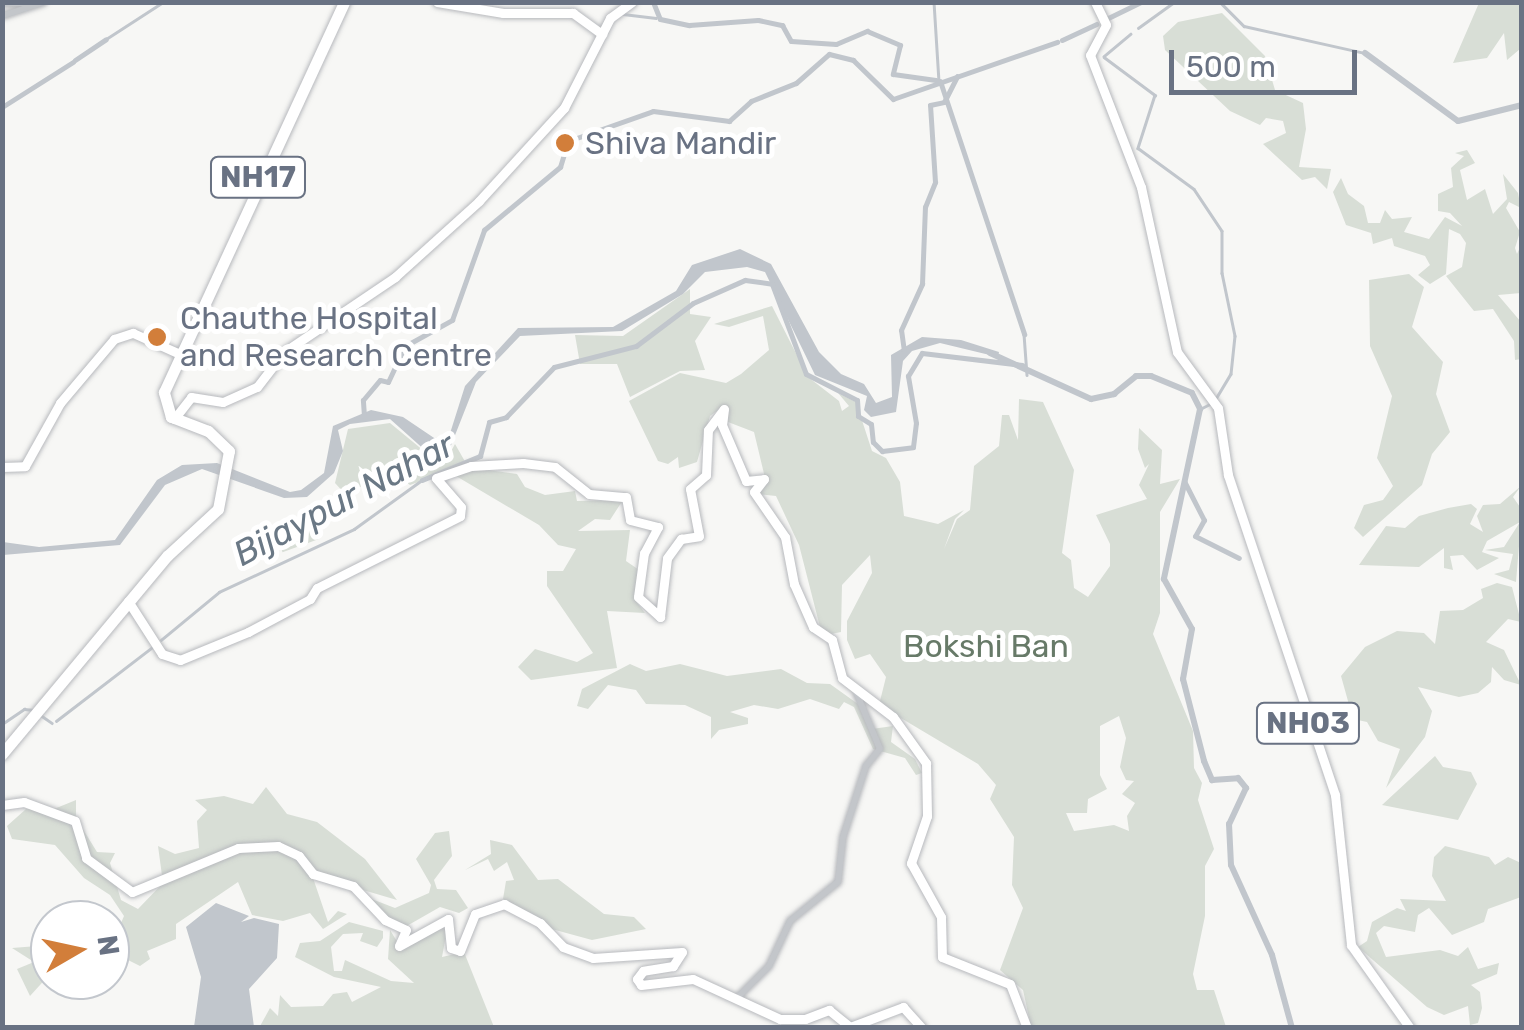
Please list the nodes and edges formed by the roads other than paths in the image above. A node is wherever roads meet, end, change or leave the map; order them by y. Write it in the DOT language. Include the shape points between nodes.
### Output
graph roads {
  1 [pos="31,2"];
  2 [pos="44,2"];
  3 [pos="344,2"];
  4 [pos="438,2"];
  5 [pos="632,2"];
  6 [pos="1095,2"];
  7 [pos="2,3"];
  8 [pos="2,16"];
  9 [pos="602,34"];
  10 [pos="180,354"];
  11 [pos="174,419"];
  12 [pos="2,467"];
  13 [pos="128,601"];
  14 [pos="856,691"];
  15 [pos="2,754"];
  16 [pos="2,805"];
  17 [pos="739,996"];
  18 [pos="922,1028"];
  19 [pos="1026,1028"];
  20 [pos="1410,1028"];
  1 -- 7 [label="street"];
  2 -- 8 [label="street"];
  3 -- 10 [label="highway, NH17"];
  4 -- 9 [label="main road" via="572,14"];
  5 -- 9 [label="main road"];
  6 -- 20 [label="main road, NH03" via="1106,25 1090,54 1141,187 1177,352 1218,408 1228,475 1334,792 1351,945"];
  9 -- 11 [label="main road" via="556,118 398,274 284,352 257,386 223,402 191,396"];
  10 -- 11 [label="highway, NH17" via="163,396"];
  10 -- 12 [label="main road" via="134,333 114,338 60,403 25,466"];
  11 -- 13 [label="highway" via="213,434 230,458 224,487 218,509"];
  13 -- 14 [label="main road" via="162,654 180,660 248,632 321,586 460,516 462,507 436,478 471,466 502,469 523,462 555,467 589,494 626,497 630,520 658,527 644,553 638,597 660,617 667,558 681,539 699,536 692,485 706,475 708,430 724,410 722,425 746,482 764,478 754,492 785,537 793,583 812,624 831,637 839,673"];
  13 -- 15 [label="highway"];
  14 -- 17 [label="street" via="880,748 866,766 843,837 838,882 790,921 769,966"];
  14 -- 19 [label="main road" via="893,717 929,770 926,816 911,864 941,917 942,958 1010,984"];
  16 -- 17 [label="main road" via="24,802 74,821 86,858 132,892 238,848 278,846 299,856 313,874 353,886 384,920 406,930 399,946 448,919 451,948 460,951 475,914 504,904 540,923 562,947 593,958 682,952 674,966 643,972 637,977 641,985 684,978"];
  17 -- 18 [label="main road" via="780,1019 805,1020 829,1010 850,1027 903,1007"];
}
